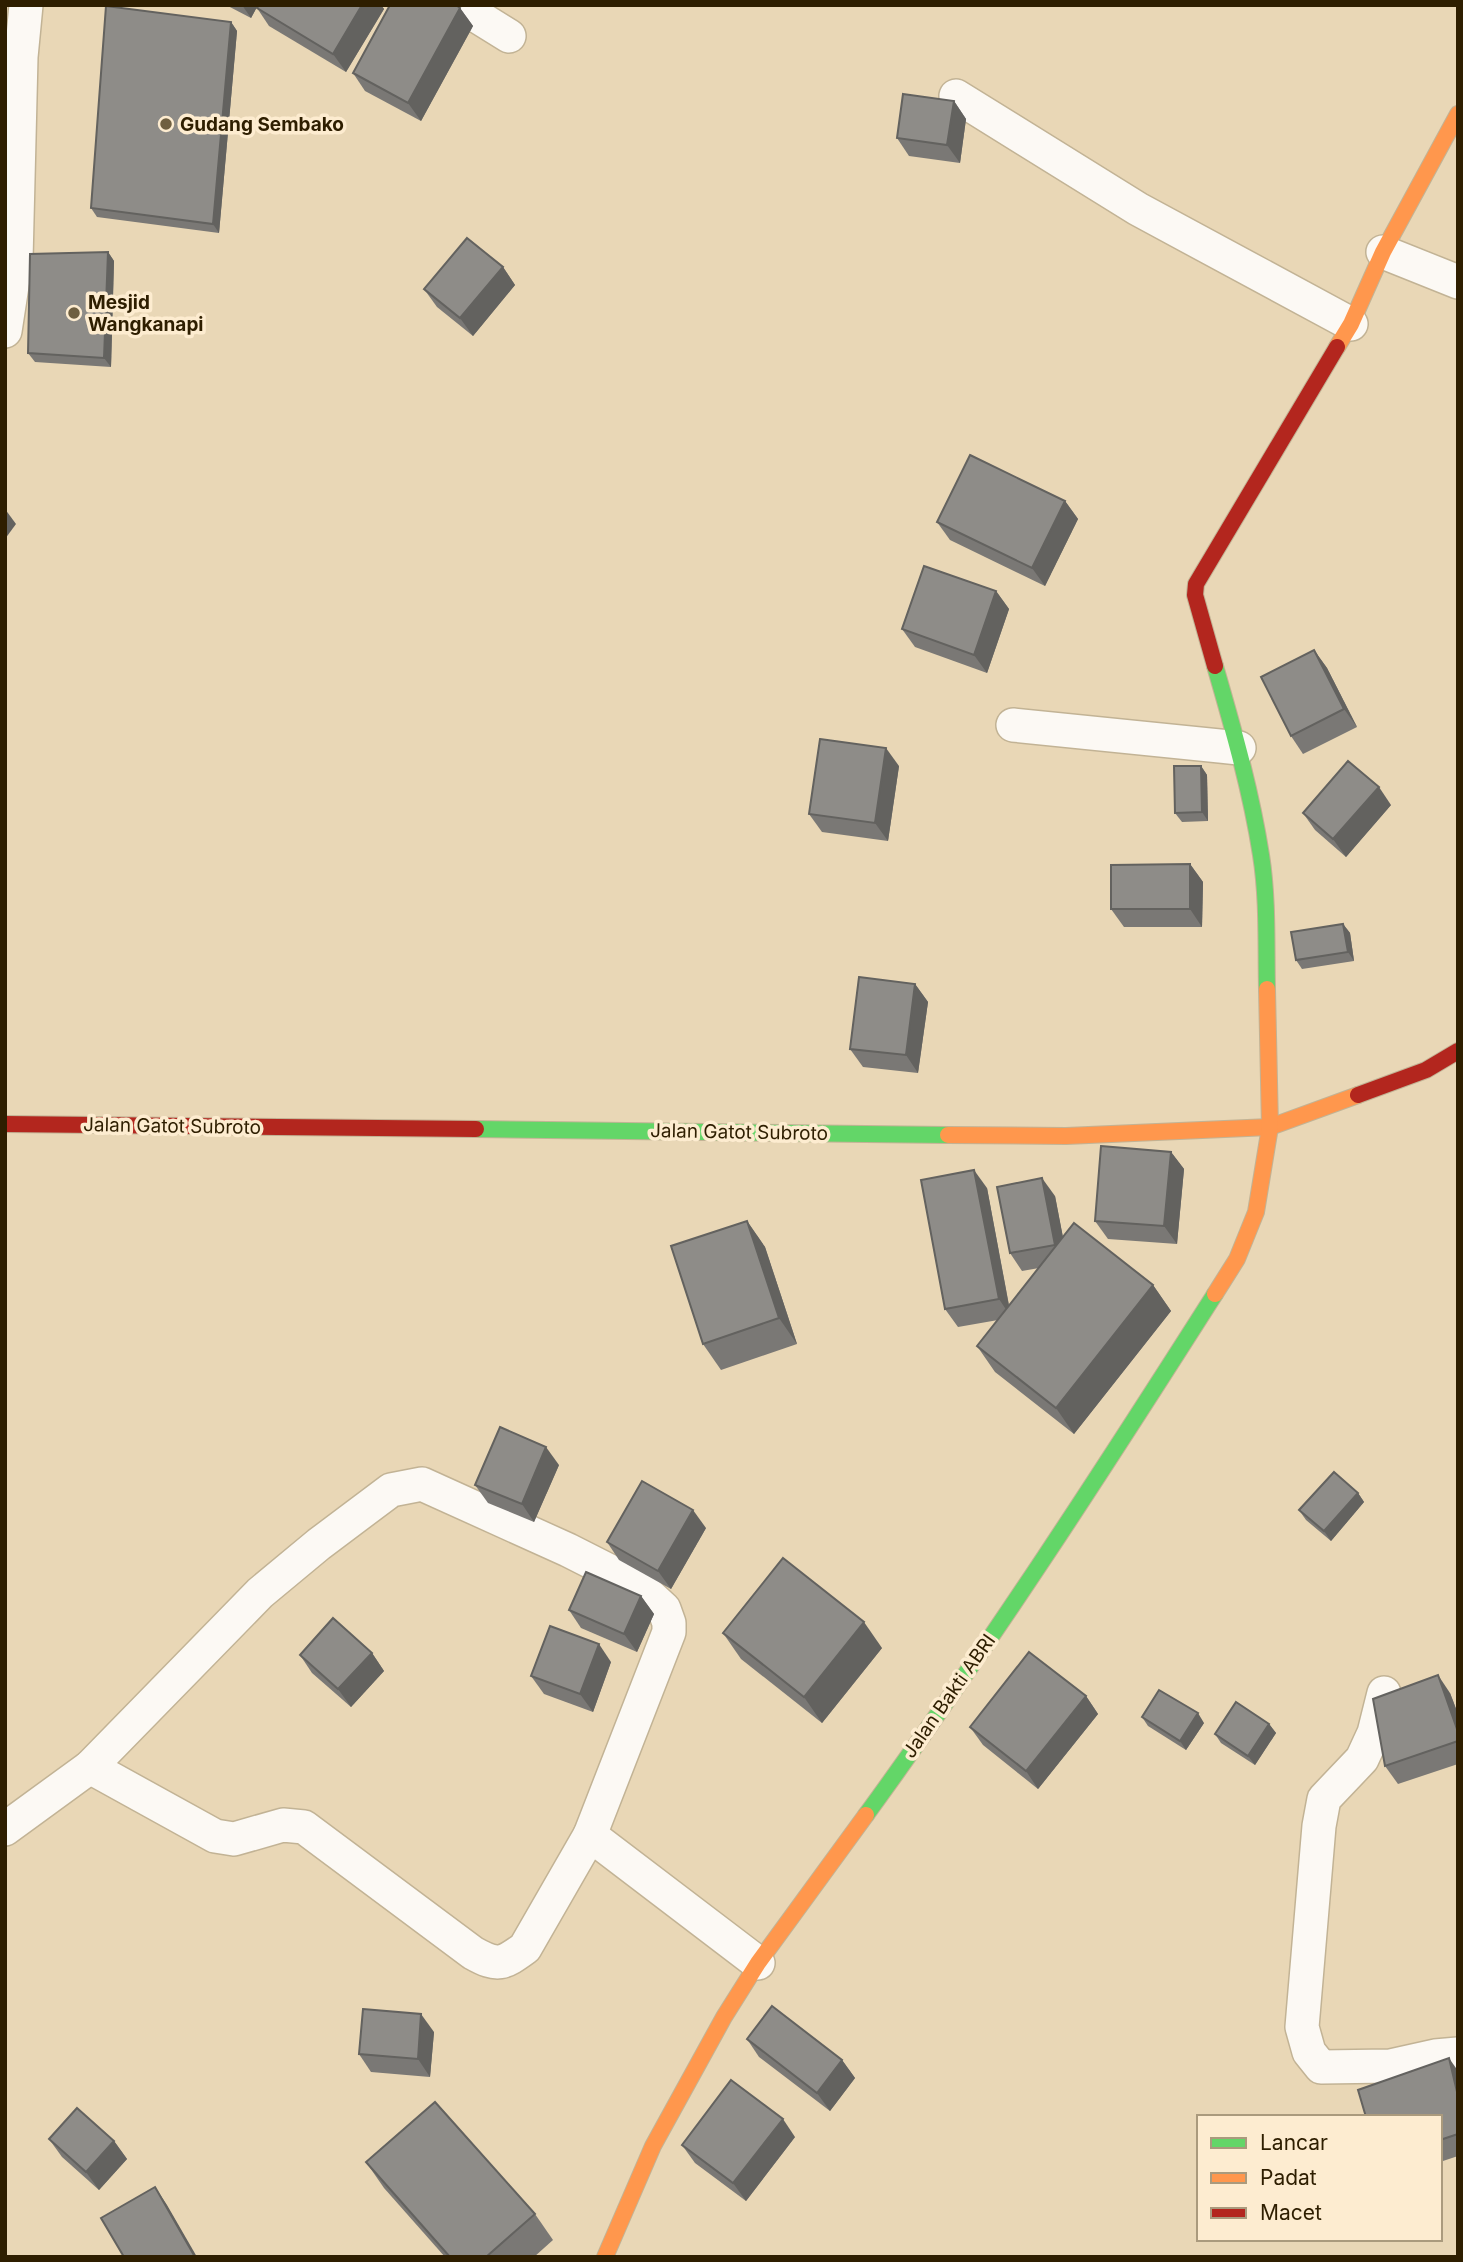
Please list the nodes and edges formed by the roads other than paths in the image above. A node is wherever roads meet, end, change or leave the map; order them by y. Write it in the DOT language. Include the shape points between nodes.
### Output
graph roads {
  1 [pos="26,5"];
  2 [pos="459,5"];
  3 [pos="509,36"];
  4 [pos="956,96"];
  5 [pos="1458,114"];
  6 [pos="1383,252"];
  7 [pos="1458,282"];
  8 [pos="1351,324"];
  9 [pos="5,331"];
  10 [pos="1013,725"];
  11 [pos="1239,748"];
  12 [pos="1458,1051"];
  13 [pos="5,1125"];
  14 [pos="1269,1126"];
  15 [pos="1384,1693"];
  16 [pos="90,1767"];
  17 [pos="5,1829"];
  18 [pos="590,1835"];
  19 [pos="758,1963"];
  20 [pos="1458,2054"];
  21 [pos="604,2257"];
  1 -- 9 [label="street" via="16,260"];
  2 -- 3 [label="street"];
  4 -- 8 [label="street" via="1138,209"];
  5 -- 6 [label="street, Jalan Bakti ABRI"];
  6 -- 7 [label="street"];
  6 -- 8 [label="street, Jalan Bakti ABRI"];
  8 -- 11 [label="street, Jalan Bakti ABRI" via="1196,584 1195,595"];
  10 -- 11 [label="street"];
  11 -- 14 [label="street, Jalan Bakti ABRI" via="1261,856"];
  12 -- 14 [label="street, Jalan Gatot Subroto" via="1426,1070"];
  13 -- 14 [label="street, Jalan Gatot Subroto" via="1066,1136"];
  14 -- 19 [label="street, Jalan Bakti ABRI" via="1256,1212 1237,1259 1068,1523 917,1745"];
  15 -- 20 [label="street" via="1362,1759 1324,1799 1302,2027 1309,2052 1321,2067 1390,2066"];
  16 -- 17 [label="street"];
  16 -- 18 [label="street" via="215,1836 234,1839 283,1825 304,1827 491,1963 508,1960 525,1948"];
  16 -- 18 [label="street" via="260,1593 383,1495 422,1484 639,1586 664,1609 669,1632"];
  18 -- 19 [label="street"];
  19 -- 21 [label="street, Jalan Bakti ABRI" via="653,2146"];
}
